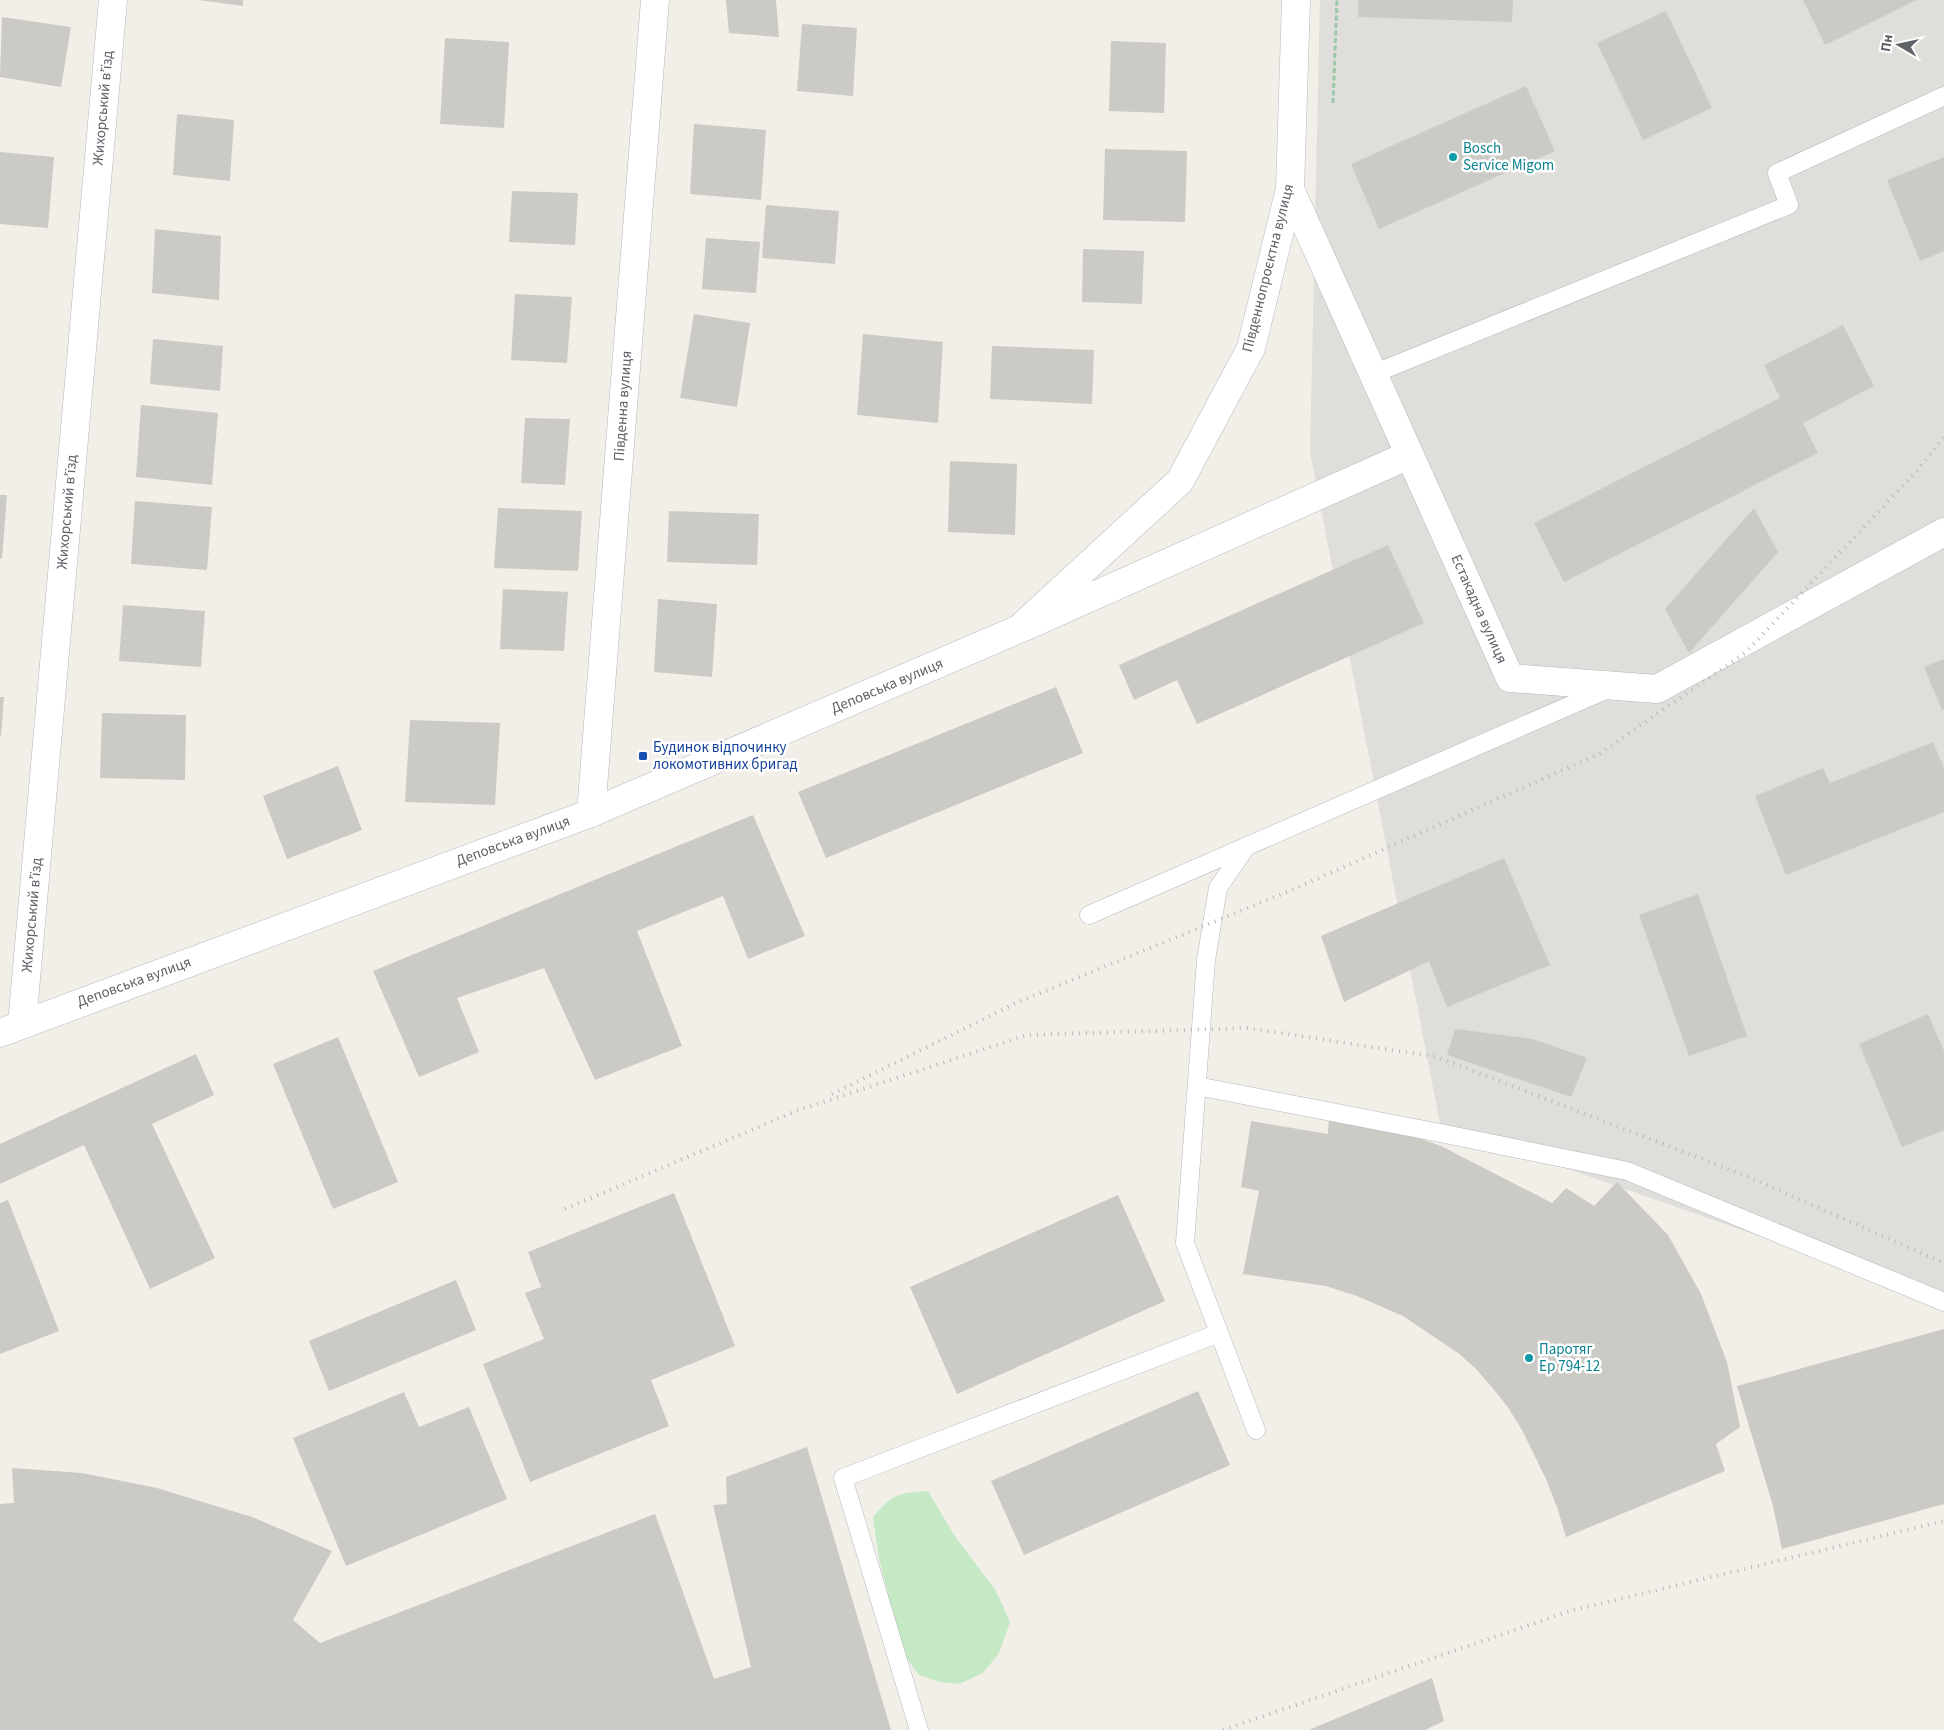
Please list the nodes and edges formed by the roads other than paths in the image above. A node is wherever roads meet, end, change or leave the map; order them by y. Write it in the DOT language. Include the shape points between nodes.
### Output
graph roads {
  1 [pos="113,0"];
  2 [pos="655,0"];
  3 [pos="1296,0"];
  4 [pos="1944,96"];
  5 [pos="1290,189"];
  6 [pos="1373,374"];
  7 [pos="1409,455"];
  8 [pos="1944,532"];
  9 [pos="1018,629"];
  10 [pos="1615,686"];
  11 [pos="591,812"];
  12 [pos="1246,847"];
  13 [pos="1089,915"];
  14 [pos="11,1028"];
  15 [pos="1197,1086"];
  16 [pos="1944,1302"];
  17 [pos="1219,1333"];
  18 [pos="1256,1430"];
  19 [pos="919,1730"];
  1 -- 14 [label="street, Жихорський в’їзд"];
  2 -- 11 [label="street, Південна вулиця"];
  3 -- 5 [label="street, Південнопроєктна вулиця"];
  4 -- 6 [label="lane" via="1777,173 1789,205"];
  5 -- 6 [label="street, Естакадна вулиця"];
  5 -- 9 [label="street, Південнопроєктна вулиця" via="1251,348 1180,481"];
  6 -- 7 [label="street, Естакадна вулиця"];
  7 -- 9 [label="street, Деповська вулиця"];
  7 -- 10 [label="street, Естакадна вулиця" via="1510,678"];
  8 -- 10 [label="street, Естакадна вулиця" via="1657,689"];
  9 -- 11 [label="street, Деповська вулиця"];
  10 -- 12 [label="lane"];
  11 -- 14 [label="street, Деповська вулиця"];
  12 -- 13 [label="lane"];
  12 -- 15 [label="lane" via="1218,888 1206,960"];
  15 -- 16 [label="lane" via="1627,1172"];
  15 -- 17 [label="lane" via="1185,1243"];
  17 -- 18 [label="lane"];
  17 -- 19 [label="lane" via="843,1478"];
}
